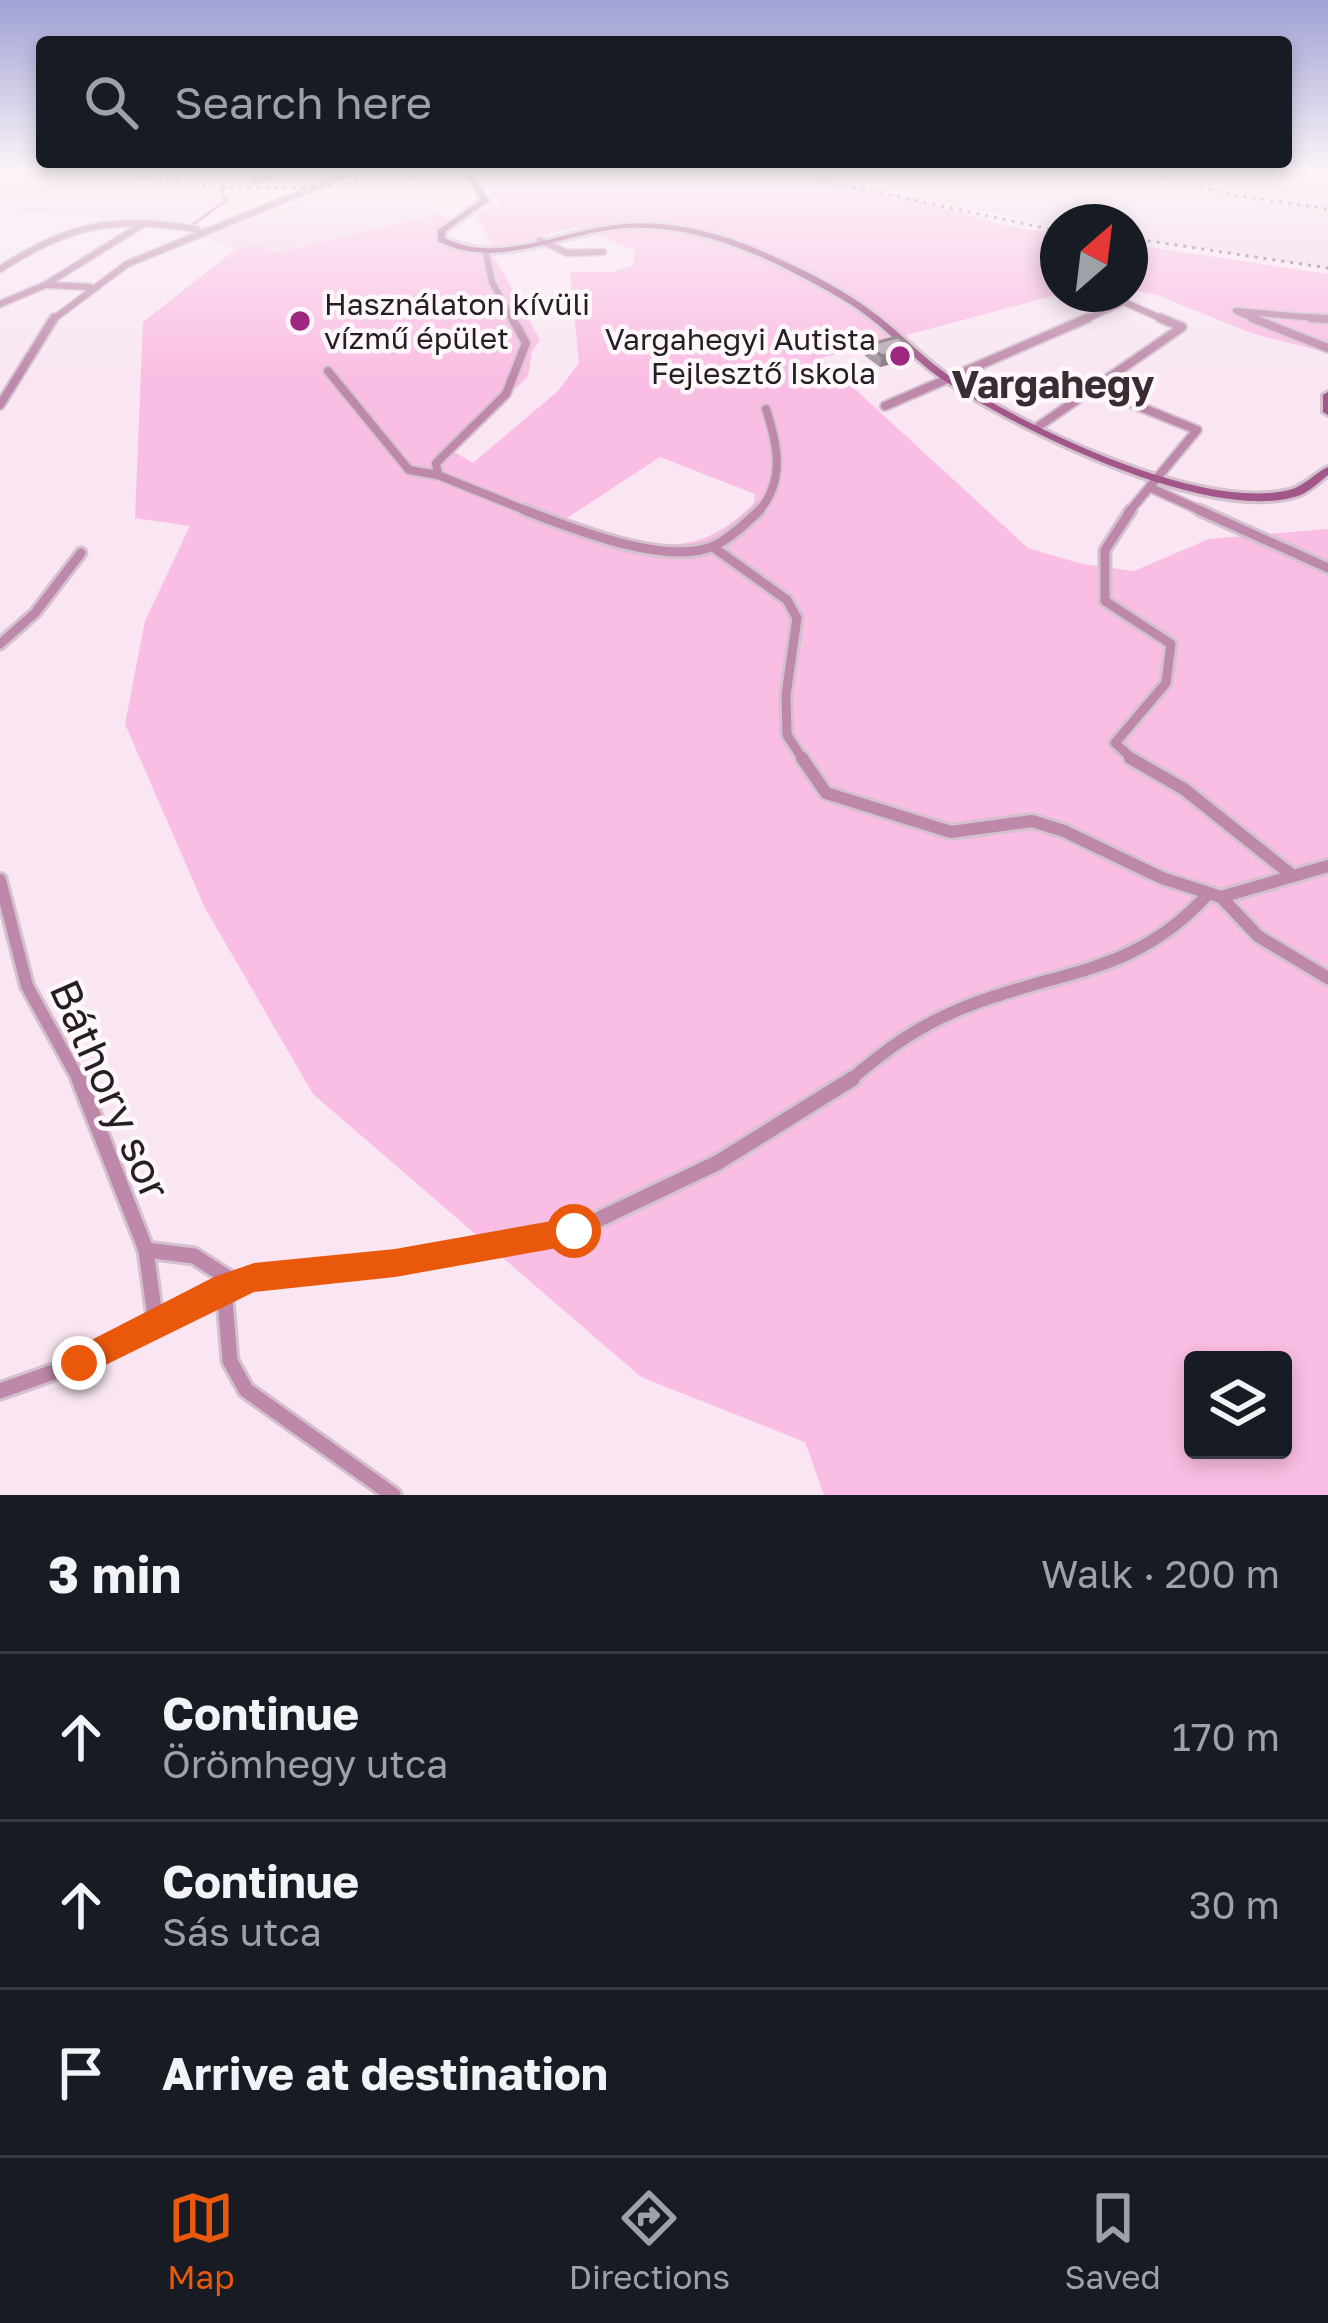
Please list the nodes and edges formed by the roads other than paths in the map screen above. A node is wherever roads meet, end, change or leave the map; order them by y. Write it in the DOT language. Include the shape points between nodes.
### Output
graph roads {
  1 [pos="47,240"];
  2 [pos="118,240"];
  3 [pos="181,240"];
  4 [pos="445,240"];
  5 [pos="540,240"];
  6 [pos="734,240"];
  7 [pos="603,252"];
  8 [pos="486,253"];
  9 [pos="0,269"];
  10 [pos="45,285"];
  11 [pos="90,287"];
  12 [pos="0,304"];
  13 [pos="1328,319"];
  14 [pos="1328,348"];
  15 [pos="328,371"];
  16 [pos="947,378"];
  17 [pos="14,382"];
  18 [pos="0,389"];
  19 [pos="1096,389"];
  20 [pos="1328,395"];
  21 [pos="0,405"];
  22 [pos="885,406"];
  23 [pos="766,409"];
  24 [pos="1328,412"];
  25 [pos="1039,427"];
  26 [pos="1328,470"];
  27 [pos="438,475"];
  28 [pos="1155,485"];
  29 [pos="712,547"];
  30 [pos="81,553"];
  31 [pos="1328,568"];
  32 [pos="0,644"];
  33 [pos="1328,866"];
  34 [pos="1293,876"];
  35 [pos="0,880"];
  36 [pos="1214,896"];
  37 [pos="1328,978"];
  38 [pos="146,1250"];
  39 [pos="230,1285"];
  40 [pos="156,1325"];
  41 [pos="0,1391"];
  42 [pos="393,1495"];
  1 -- 9 [label="street"];
  2 -- 10 [label="street"];
  3 -- 11 [label="street"];
  4 -- 8 [label="main road"];
  5 -- 7 [label="street" via="566,253"];
  5 -- 8 [label="main road"];
  6 -- 16 [label="main road" via="866,310"];
  8 -- 27 [label="street" via="492,282 526,343 506,394 436,463"];
  10 -- 11 [label="street"];
  10 -- 12 [label="street"];
  11 -- 17 [label="street" via="57,315"];
  13 -- 14 [label="street" via="1236,311"];
  15 -- 27 [label="street" via="409,470"];
  16 -- 19 [label="street" via="1124,302 1182,327"];
  16 -- 22 [label="street"];
  16 -- 25 [label="main road"];
  17 -- 18 [label="street"];
  17 -- 21 [label="street"];
  19 -- 25 [label="street"];
  19 -- 28 [label="street" via="1197,430"];
  20 -- 24 [label="main road"];
  23 -- 29 [label="street" via="779,458 771,494"];
  25 -- 28 [label="main road"];
  26 -- 28 [label="main road" via="1305,488 1260,496"];
  27 -- 29 [label="street" via="557,525 664,554"];
  28 -- 31 [label="street"];
  28 -- 34 [label="street" via="1111,528 1100,586 1105,602 1171,644 1170,668 1114,743"];
  29 -- 36 [label="street" via="787,600 797,618 787,735 826,794 951,832 1032,821"];
  30 -- 32 [label="street"];
  33 -- 34 [label="street"];
  34 -- 36 [label="street"];
  35 -- 38 [label="street, Báthory sor" via="28,986 70,1057"];
  36 -- 37 [label="street" via="1258,936"];
  36 -- 39 [label="street" via="1172,933 1112,962 900,1036 834,1094 717,1163 574,1231"];
  38 -- 39 [label="street" via="212,1262"];
  38 -- 40 [label="street, Báthory sor"];
  39 -- 40 [label="street"];
  39 -- 42 [label="street" via="230,1361 246,1390"];
  40 -- 41 [label="street"];
}
